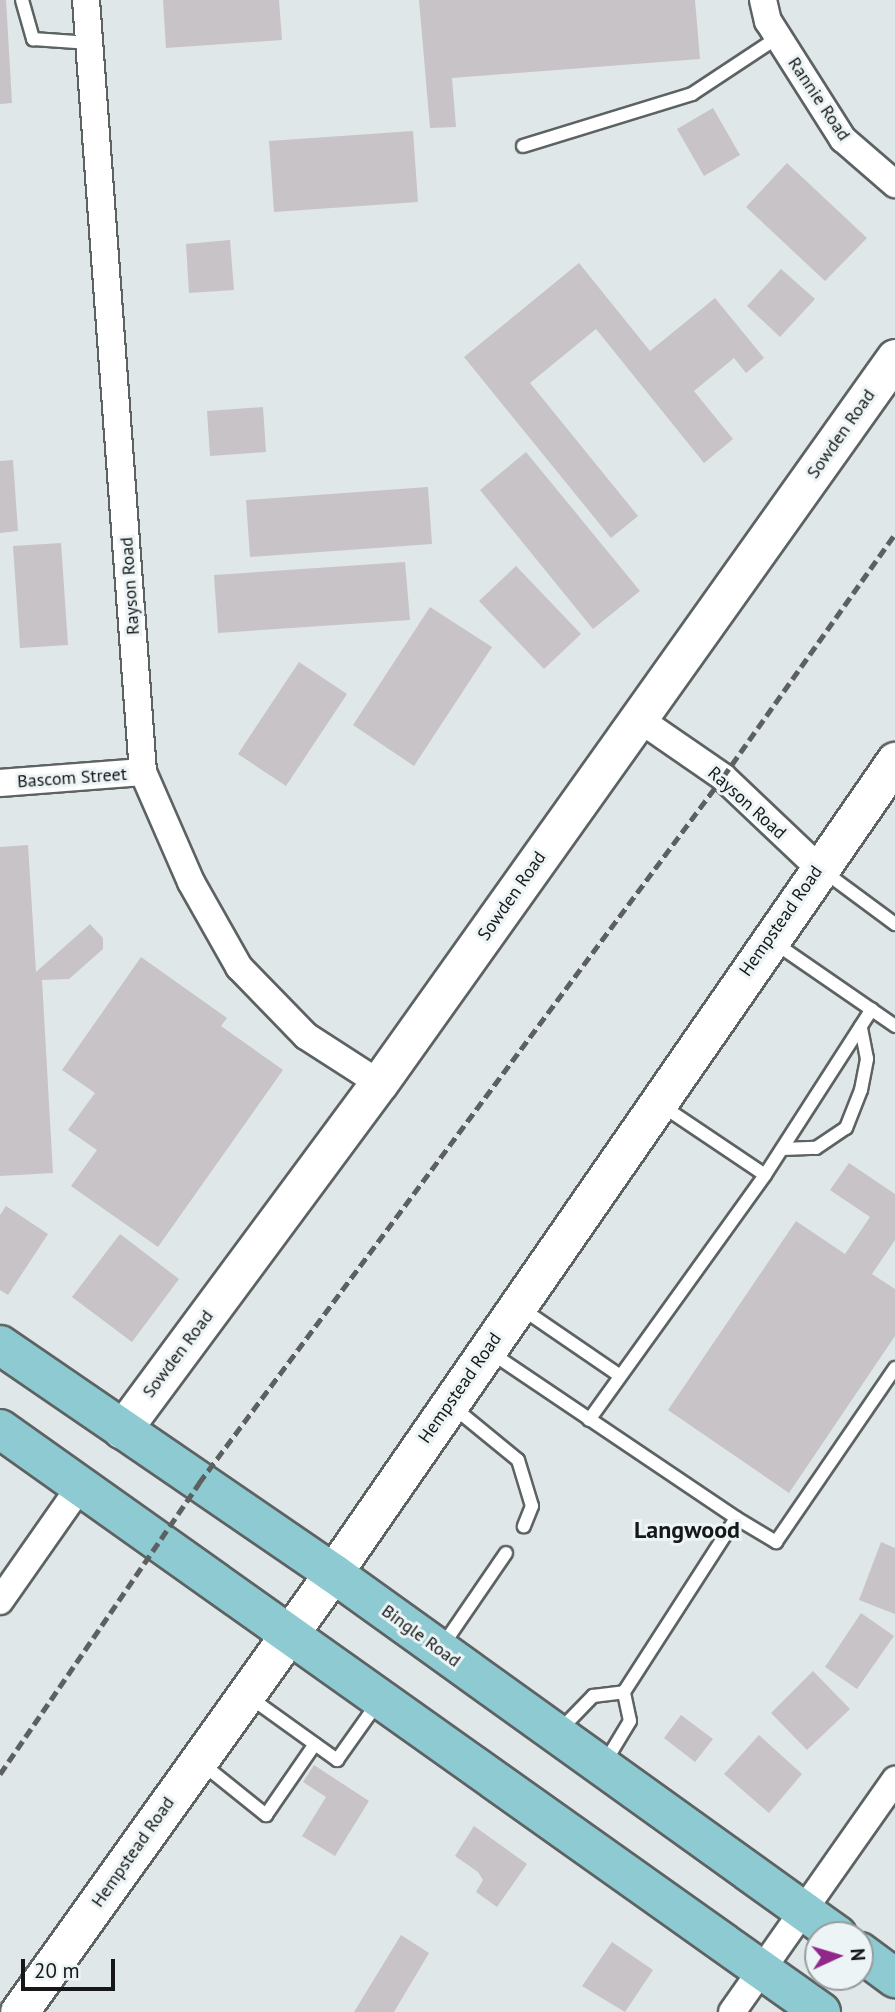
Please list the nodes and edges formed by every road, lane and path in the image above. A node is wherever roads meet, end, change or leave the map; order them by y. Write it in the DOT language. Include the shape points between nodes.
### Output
graph roads {
  1 [pos="22,0"];
  2 [pos="86,0"];
  3 [pos="763,0"];
  4 [pos="778,37"];
  5 [pos="90,43"];
  6 [pos="523,146"];
  7 [pos="895,184"];
  8 [pos="895,358"];
  9 [pos="639,719"];
  10 [pos="895,761"];
  11 [pos="144,772"];
  12 [pos="0,783"];
  13 [pos="818,867"];
  14 [pos="895,924"];
  15 [pos="769,939"];
  16 [pos="872,1009"];
  17 [pos="895,1026"];
  18 [pos="861,1027"];
  19 [pos="379,1083"];
  20 [pos="657,1102"];
  21 [pos="782,1149"];
  22 [pos="765,1175"];
  23 [pos="517,1305"];
  24 [pos="0,1345"];
  25 [pos="486,1350"];
  26 [pos="895,1368"];
  27 [pos="620,1375"];
  28 [pos="449,1404"];
  29 [pos="589,1420"];
  30 [pos="0,1429"];
  31 [pos="122,1430"];
  32 [pos="79,1488"];
  33 [pos="736,1518"];
  34 [pos="524,1526"];
  35 [pos="506,1553"];
  36 [pos="333,1573"];
  37 [pos="0,1601"];
  38 [pos="288,1632"];
  39 [pos="440,1650"];
  40 [pos="624,1692"];
  41 [pos="245,1694"];
  42 [pos="381,1698"];
  43 [pos="556,1734"];
  44 [pos="316,1744"];
  45 [pos="198,1760"];
  46 [pos="602,1768"];
  47 [pos="895,1780"];
  48 [pos="803,1910"];
  49 [pos="818,1921"];
  50 [pos="874,1962"];
  51 [pos="763,1968"];
  52 [pos="895,1978"];
  53 [pos="19,2012"];
  54 [pos="732,2012"];
  55 [pos="821,2012"];
  1 -- 5 [label="lane" via="33,39"];
  2 -- 5 [label="street, Rayson Road"];
  3 -- 4 [label="street, Rannie Road"];
  4 -- 6 [label="lane" via="692,94"];
  4 -- 7 [label="street, Rannie Road" via="843,139"];
  5 -- 11 [label="street, Rayson Road"];
  8 -- 9 [label="main road, Sowden Road"];
  9 -- 13 [label="street, Rayson Road" via="723,778"];
  9 -- 19 [label="main road, Sowden Road"];
  10 -- 13 [label="main road, Hempstead Road"];
  11 -- 12 [label="street, Bascom Street"];
  11 -- 19 [label="street, Rayson Road" via="191,882 239,967 306,1036"];
  13 -- 14 [label="lane"];
  13 -- 15 [label="main road, Hempstead Road"];
  15 -- 16 [label="lane"];
  15 -- 20 [label="main road, Hempstead Road"];
  16 -- 17 [label="lane"];
  16 -- 18 [label="lane"];
  18 -- 21 [label="lane"];
  18 -- 21 [label="lane" via="867,1059 846,1128 816,1148"];
  19 -- 31 [label="main road, Sowden Road"];
  20 -- 22 [label="lane"];
  20 -- 23 [label="main road, Hempstead Road"];
  21 -- 22 [label="lane"];
  22 -- 27 [label="lane"];
  23 -- 25 [label="main road, Hempstead Road"];
  23 -- 27 [label="lane"];
  24 -- 31 [label="main road, Bingle Road"];
  25 -- 28 [label="main road, Hempstead Road"];
  25 -- 29 [label="lane"];
  26 -- 33 [label="lane" via="776,1542"];
  27 -- 29 [label="lane"];
  28 -- 34 [label="lane" via="518,1460 532,1506"];
  28 -- 36 [label="main road, Hempstead Road"];
  29 -- 33 [label="lane"];
  30 -- 32 [label="main road"];
  31 -- 36 [label="main road, Bingle Road"];
  32 -- 37 [label="street"];
  32 -- 38 [label="main road"];
  33 -- 40 [label="lane"];
  35 -- 39 [label="lane"];
  36 -- 38 [label="main road, Hempstead Road"];
  36 -- 39 [label="main road, Bingle Road"];
  38 -- 41 [label="main road, Hempstead Road"];
  38 -- 42 [label="main road"];
  39 -- 43 [label="main road, Bingle Road"];
  40 -- 43 [label="lane" via="593,1696"];
  40 -- 46 [label="lane" via="630,1721"];
  41 -- 44 [label="lane"];
  41 -- 45 [label="main road, Hempstead Road"];
  42 -- 44 [label="lane" via="337,1760"];
  42 -- 51 [label="main road"];
  43 -- 46 [label="main road, Bingle Road"];
  44 -- 45 [label="lane" via="266,1815"];
  45 -- 53 [label="main road, Hempstead Road"];
  46 -- 48 [label="main road, Bingle Road"];
  47 -- 48 [label="street"];
  48 -- 49 [label="main road, Bingle Road"];
  48 -- 51 [label="street"];
  50 -- 52 [label="main road"];
  51 -- 54 [label="street"];
  51 -- 55 [label="main road"];
}
